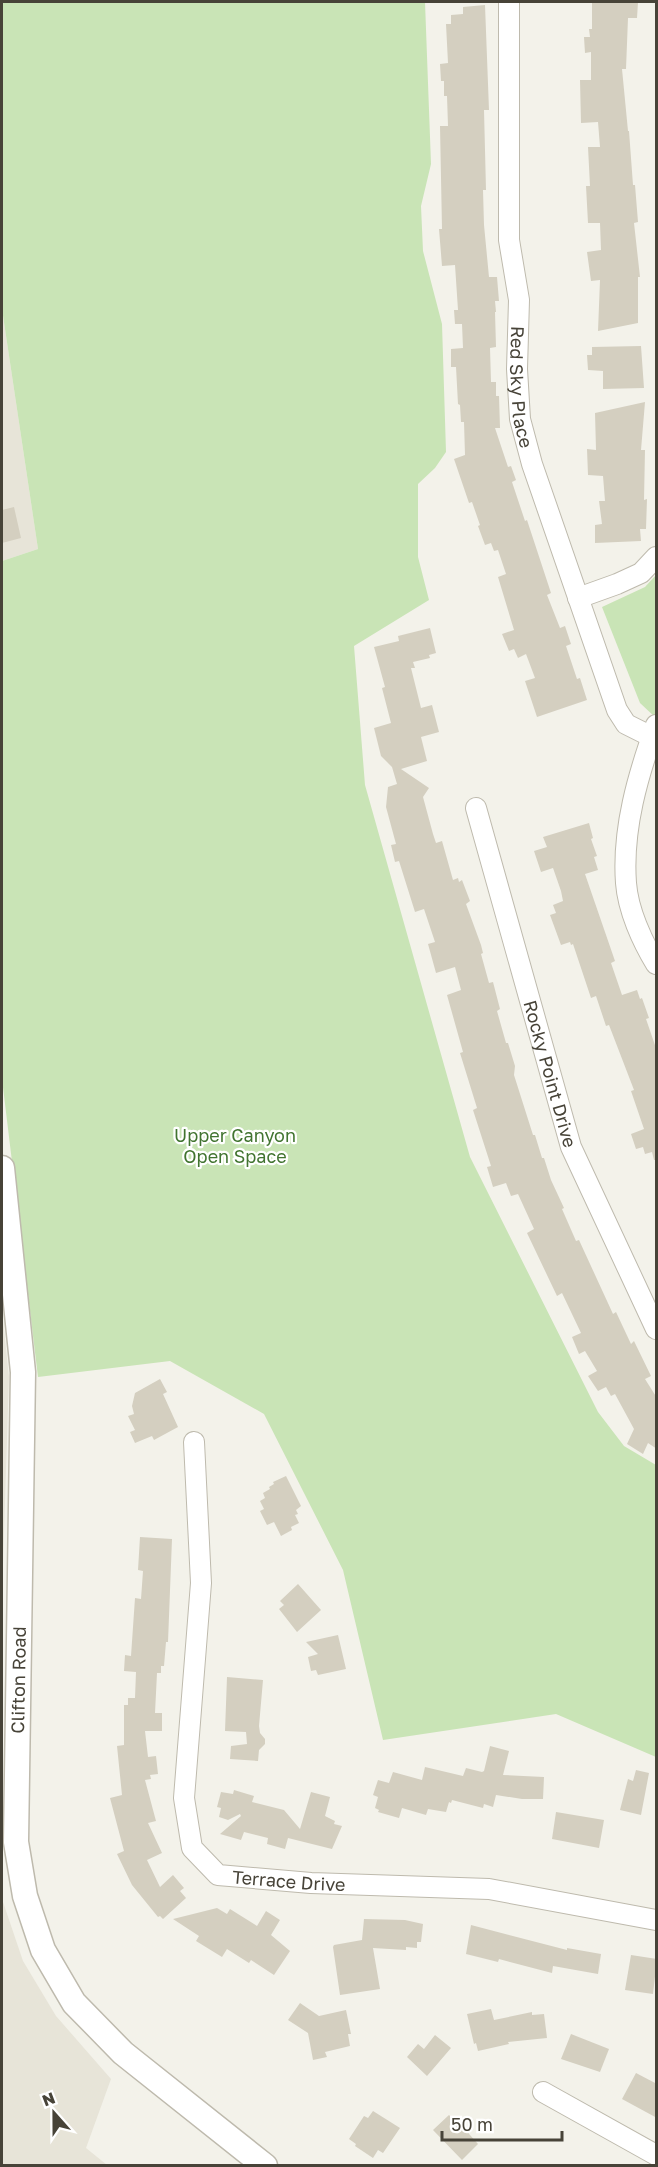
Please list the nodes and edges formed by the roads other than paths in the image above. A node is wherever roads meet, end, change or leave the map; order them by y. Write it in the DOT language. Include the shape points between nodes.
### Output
graph roads {
  1 [pos="509,2"];
  2 [pos="657,557"];
  3 [pos="578,598"];
  4 [pos="654,731"];
  5 [pos="476,808"];
  6 [pos="657,964"];
  7 [pos="2,1168"];
  8 [pos="4,1223"];
  9 [pos="657,1329"];
  10 [pos="194,1442"];
  11 [pos="657,1920"];
  12 [pos="543,2092"];
  13 [pos="657,2155"];
  14 [pos="265,2166"];
  1 -- 3 [label="street, Red Sky Place" via="509,240 519,300 520,419"];
  2 -- 3 [label="street" via="641,573"];
  3 -- 4 [label="street, Red Sky Place" via="617,710 626,724"];
  4 -- 6 [label="street" via="637,782 627,840 626,884 636,923"];
  5 -- 9 [label="street, Rocky Point Drive" via="571,1147"];
  7 -- 8 [label="street, Clifton Road"];
  8 -- 14 [label="street, Clifton Road" via="23,1372 16,1842 25,1896 43,1950 74,2003 123,2053"];
  10 -- 11 [label="street, Terrace Drive" via="201,1583 184,1798 192,1848 218,1875 311,1883 489,1889"];
  12 -- 13 [label="street"];
}
